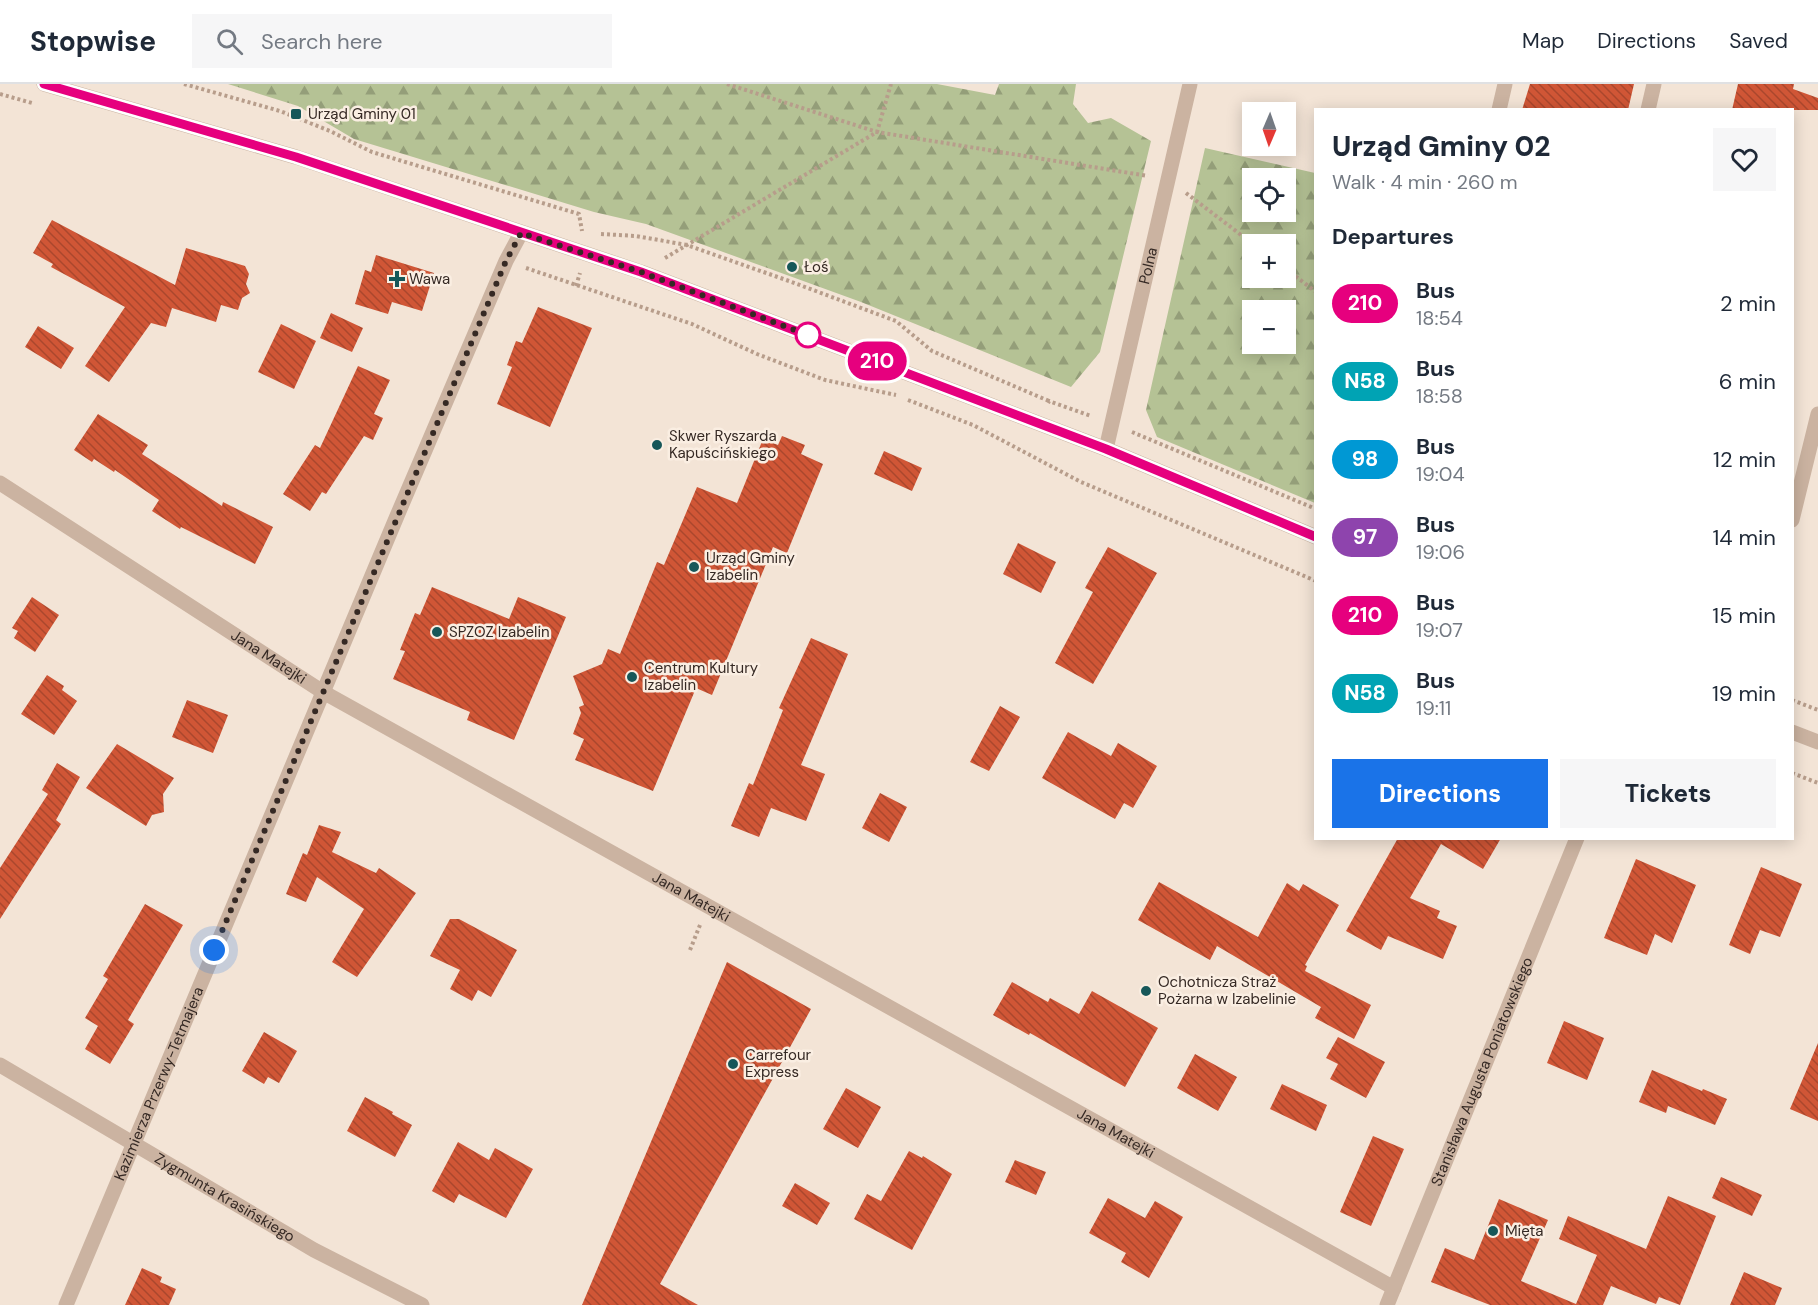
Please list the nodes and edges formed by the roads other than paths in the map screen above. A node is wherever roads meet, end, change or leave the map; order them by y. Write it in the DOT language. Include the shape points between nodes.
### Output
graph roads {
  1 [pos="44,84"];
  2 [pos="1190,84"];
  3 [pos="1505,84"];
  4 [pos="1654,84"];
  5 [pos="1499,108"];
  6 [pos="1648,108"];
  7 [pos="521,233"];
  8 [pos="1818,414"];
  9 [pos="1106,449"];
  10 [pos="0,483"];
  11 [pos="1794,512"];
  12 [pos="1314,536"];
  13 [pos="323,692"];
  14 [pos="1794,733"];
  15 [pos="1818,742"];
  16 [pos="1576,840"];
  17 [pos="0,1065"];
  18 [pos="133,1144"];
  19 [pos="1394,1288"];
  20 [pos="66,1305"];
  21 [pos="422,1305"];
  22 [pos="1387,1305"];
  1 -- 7 [label="street" via="296,157"];
  2 -- 9 [label="street, Polna"];
  3 -- 5 [label="street"];
  4 -- 6 [label="street"];
  7 -- 9 [label="street" via="641,272"];
  7 -- 13 [label="street, Kazimierza Przerwy-Tetmajera"];
  8 -- 11 [label="street"];
  9 -- 12 [label="street"];
  10 -- 13 [label="street, Jana Matejki"];
  13 -- 18 [label="street, Kazimierza Przerwy-Tetmajera"];
  13 -- 19 [label="street, Jana Matejki"];
  14 -- 15 [label="street"];
  16 -- 19 [label="street, Stanisława Augusta Poniatowskiego"];
  17 -- 18 [label="street, Zygmunta Krasińskiego"];
  18 -- 20 [label="street, Kazimierza Przerwy-Tetmajera"];
  18 -- 21 [label="street, Zygmunta Krasińskiego" via="314,1250"];
  19 -- 22 [label="street, Stanisława Augusta Poniatowskiego"];
}
